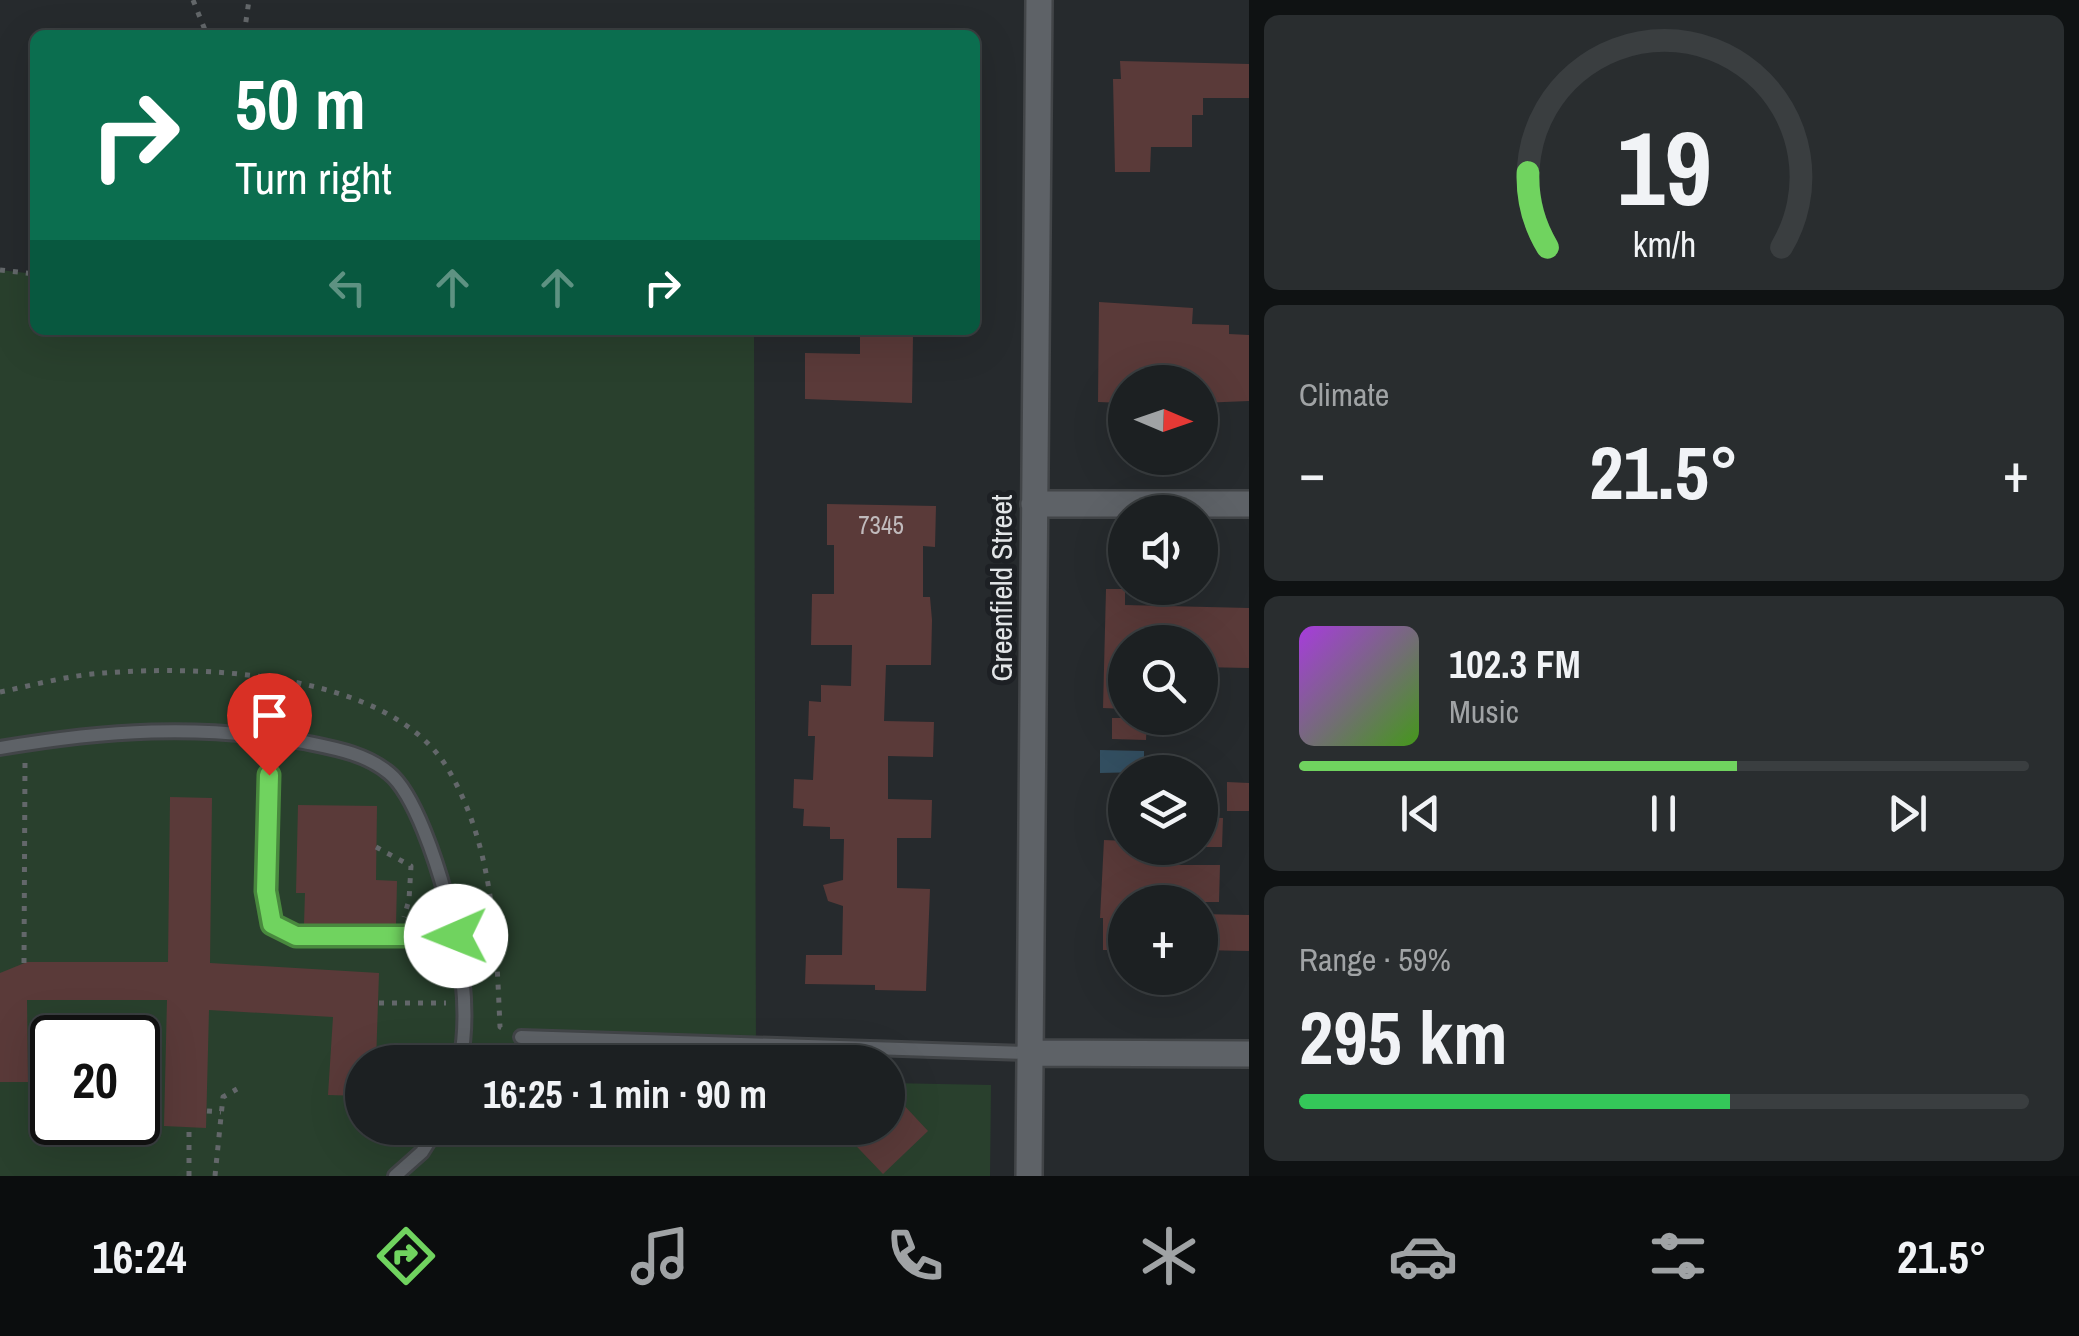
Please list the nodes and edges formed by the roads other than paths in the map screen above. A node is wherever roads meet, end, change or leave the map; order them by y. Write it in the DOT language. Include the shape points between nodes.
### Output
graph roads {
  1 [pos="1039,0"];
  2 [pos="1034,504"];
  3 [pos="1249,504"];
  4 [pos="270,736"];
  5 [pos="0,748"];
  6 [pos="456,936"];
  7 [pos="521,1037"];
  8 [pos="463,1045"];
  9 [pos="1029,1053"];
  10 [pos="1249,1054"];
  11 [pos="426,1145"];
  12 [pos="395,1176"];
  13 [pos="1029,1176"];
  1 -- 2 [label="street, Greenfield Street"];
  2 -- 3 [label="street"];
  2 -- 9 [label="street, Greenfield Street"];
  4 -- 5 [label="lane" via="150,730"];
  4 -- 6 [label="lane" via="347,750 391,774 422,824"];
  4 -- 6 [label="lane" via="266,891 272,924 296,936"];
  6 -- 8 [label="lane"];
  7 -- 9 [label="lane"];
  9 -- 10 [label="street"];
  9 -- 13 [label="street, Greenfield Street"];
  11 -- 12 [label="lane"];
}
